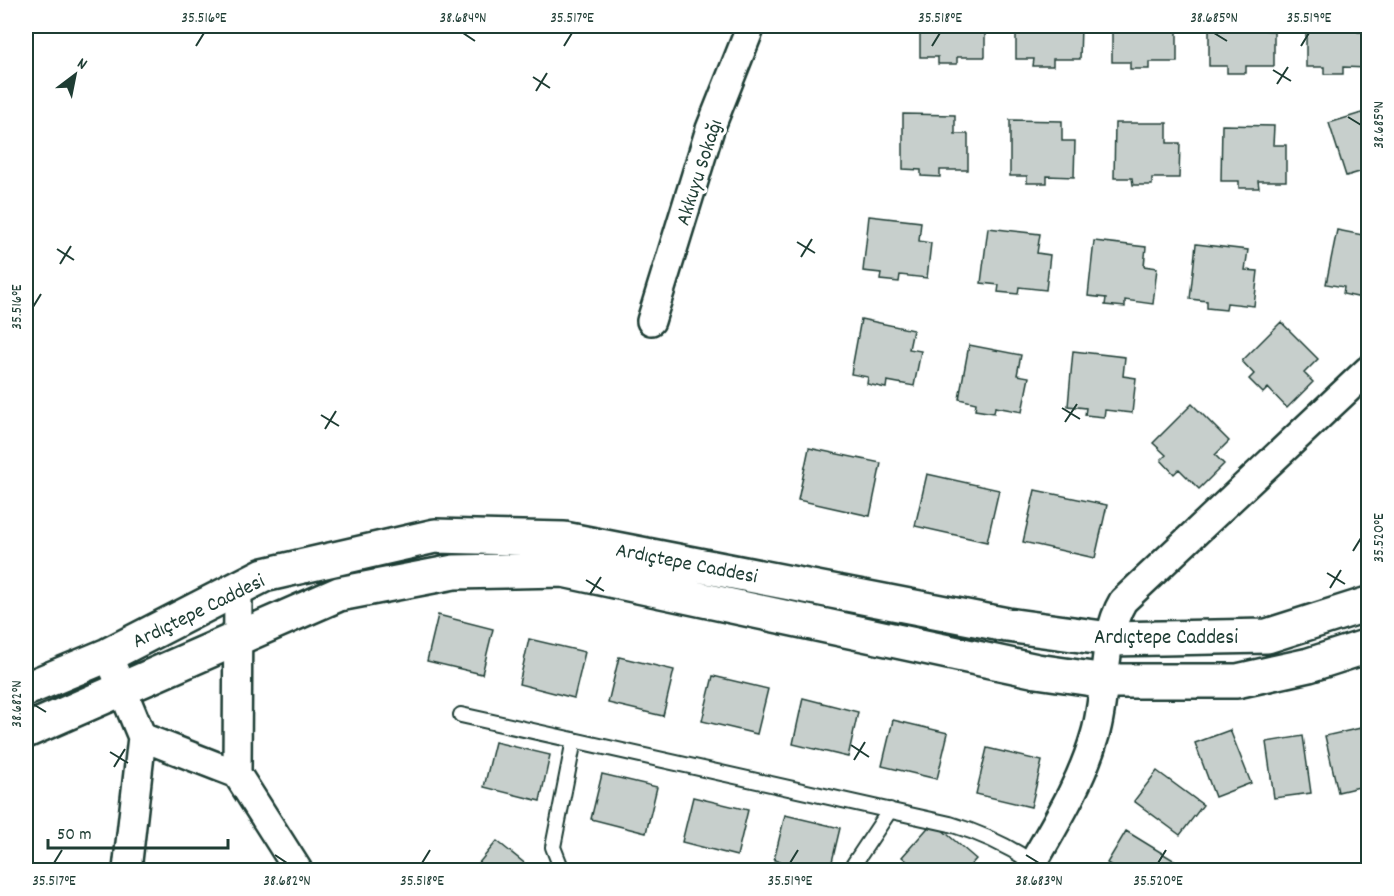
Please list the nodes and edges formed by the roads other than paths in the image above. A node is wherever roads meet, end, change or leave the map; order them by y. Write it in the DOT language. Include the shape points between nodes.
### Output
graph roads {
  1 [pos="751,26"];
  2 [pos="651,321"];
  3 [pos="1368,370"];
  4 [pos="238,589"];
  5 [pos="1368,604"];
  6 [pos="238,639"];
  7 [pos="1110,639"];
  8 [pos="1368,646"];
  9 [pos="108,656"];
  10 [pos="1106,681"];
  11 [pos="26,689"];
  12 [pos="122,690"];
  13 [pos="461,715"];
  14 [pos="26,731"];
  15 [pos="142,737"];
  16 [pos="574,740"];
  17 [pos="237,774"];
  18 [pos="890,810"];
  19 [pos="1031,867"];
  20 [pos="127,870"];
  21 [pos="298,870"];
  22 [pos="562,870"];
  23 [pos="850,870"];
  1 -- 2 [label="street, Akkuyu Sokağı" via="710,129"];
  3 -- 7 [label="street" via="1131,592 1117,611"];
  4 -- 6 [label="street"];
  4 -- 7 [label="street, Ardıçtepe Caddesi" via="264,575 435,536 564,539 1007,625"];
  4 -- 9 [label="street, Ardıçtepe Caddesi"];
  5 -- 7 [label="street, Ardıçtepe Caddesi" via="1267,636"];
  6 -- 10 [label="street" via="339,594 454,572 563,570 1037,671"];
  6 -- 12 [label="street"];
  6 -- 17 [label="street"];
  7 -- 10 [label="street"];
  8 -- 10 [label="street" via="1309,665 1237,681"];
  9 -- 11 [label="street, Ardıçtepe Caddesi"];
  9 -- 12 [label="street"];
  10 -- 19 [label="street" via="1096,734 1080,780"];
  12 -- 14 [label="street"];
  12 -- 15 [label="street"];
  13 -- 16 [label="lane"];
  15 -- 17 [label="street"];
  15 -- 20 [label="street"];
  16 -- 18 [label="lane"];
  16 -- 22 [label="lane" via="553,847"];
  17 -- 21 [label="street"];
  18 -- 19 [label="lane" via="977,832 1003,844"];
  18 -- 23 [label="lane"];
}
